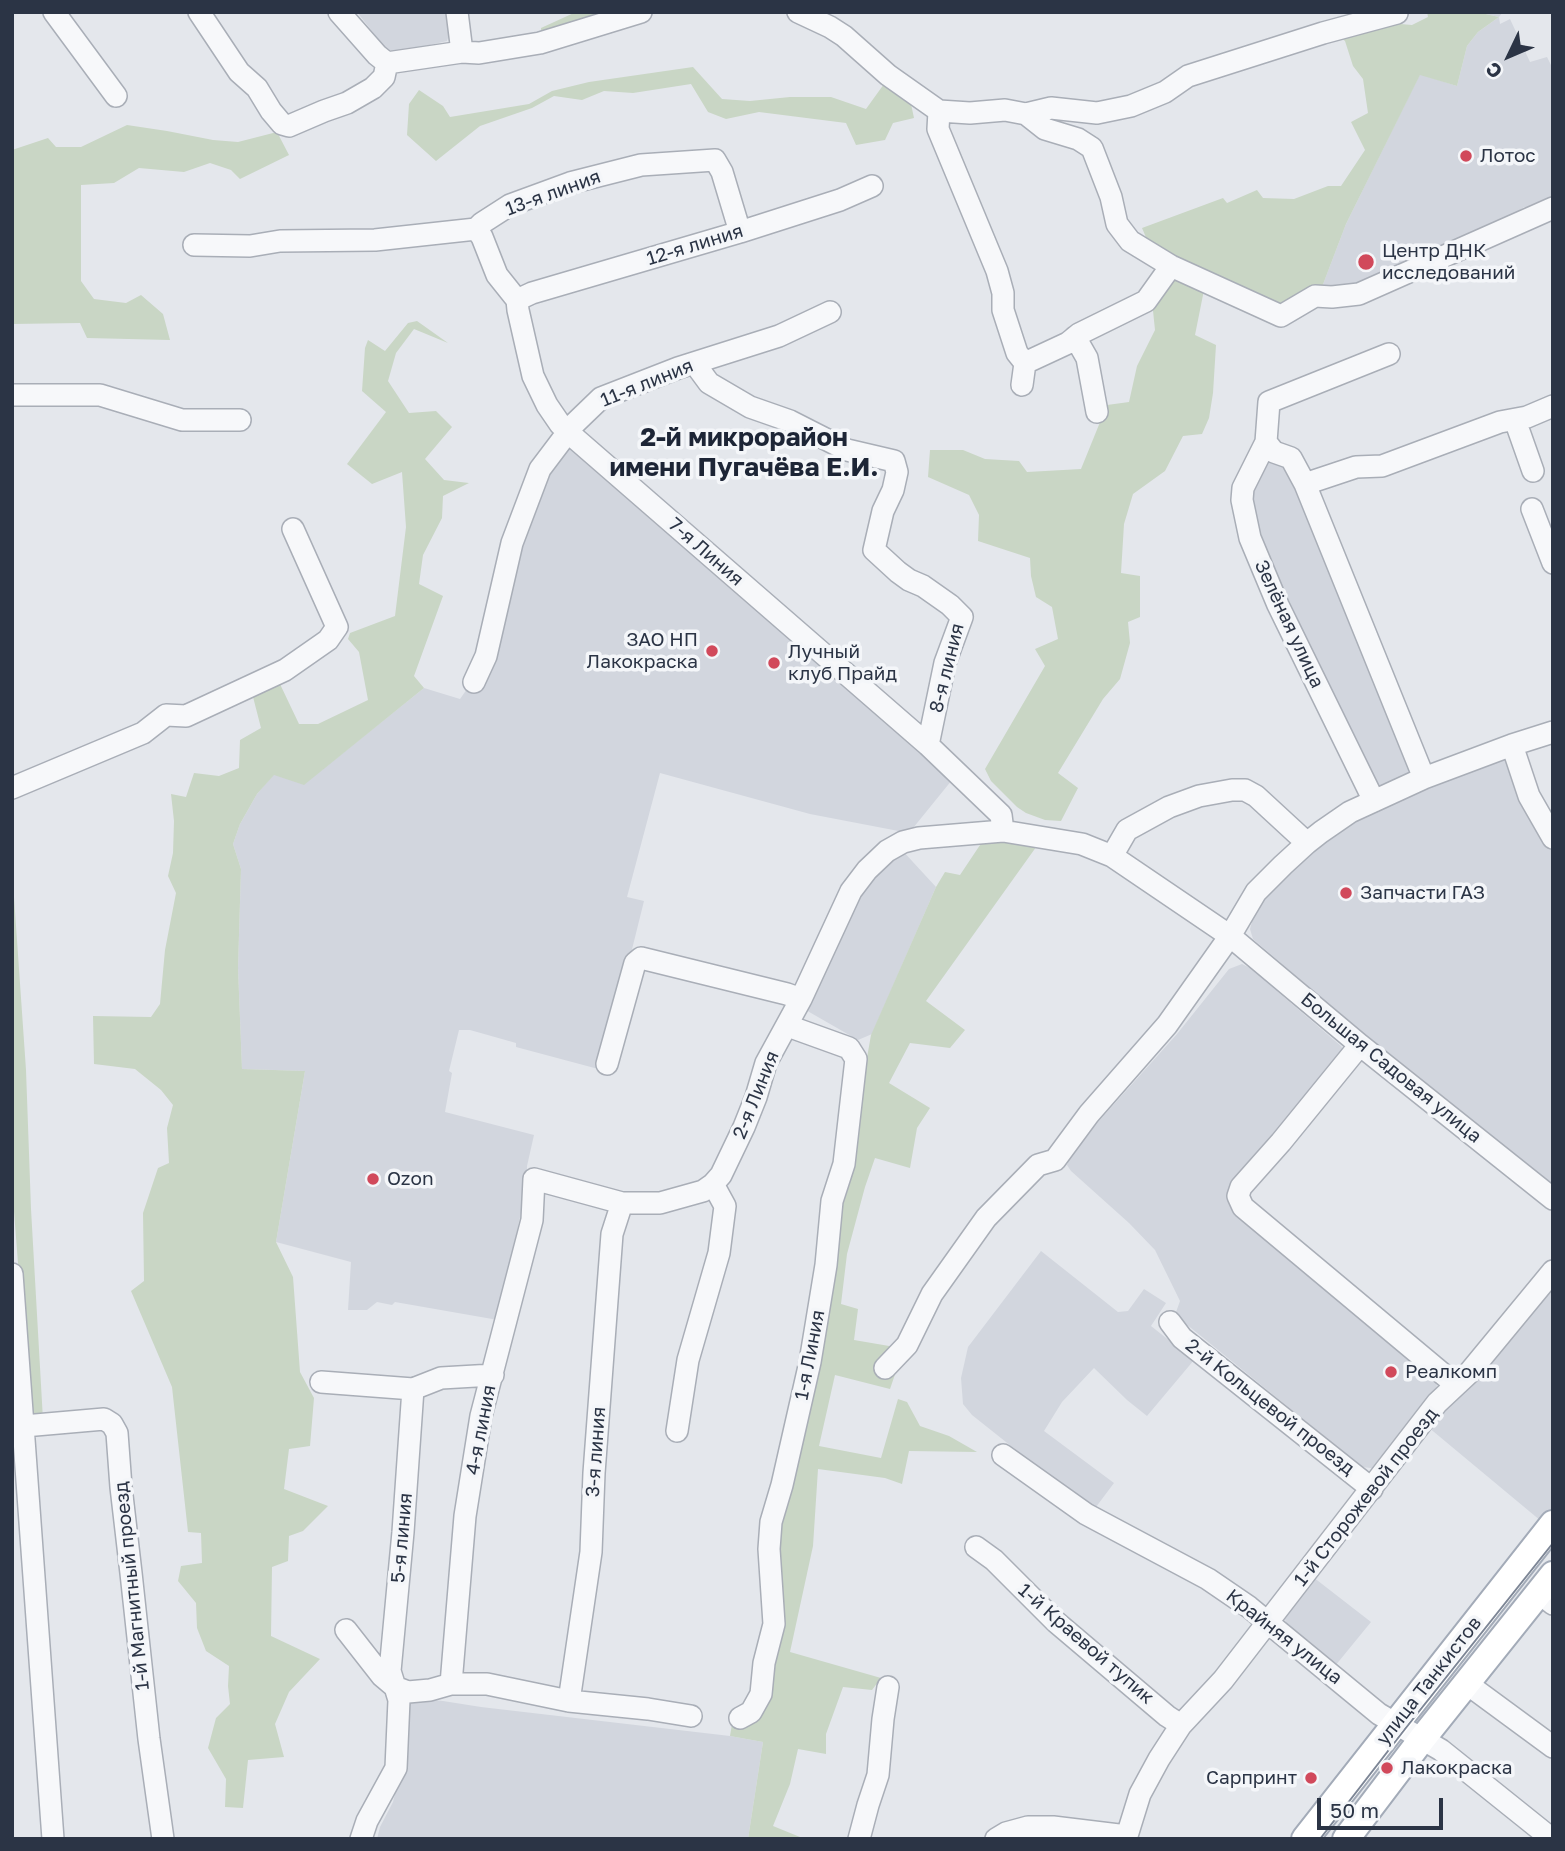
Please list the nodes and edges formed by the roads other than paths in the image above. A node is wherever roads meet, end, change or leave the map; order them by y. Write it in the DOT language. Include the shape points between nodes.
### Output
graph roads {
  1 [pos="54,12"];
  2 [pos="199,12"];
  3 [pos="339,12"];
  4 [pos="457,12"];
  5 [pos="641,12"];
  6 [pos="798,12"];
  7 [pos="1397,13"];
  8 [pos="833,20"];
  9 [pos="462,52"];
  10 [pos="387,63"];
  11 [pos="116,96"];
  12 [pos="939,111"];
  13 [pos="1026,114"];
  14 [pos="872,186"];
  15 [pos="1553,208"];
  16 [pos="476,229"];
  17 [pos="740,232"];
  18 [pos="194,245"];
  19 [pos="1177,269"];
  20 [pos="517,300"];
  21 [pos="830,312"];
  22 [pos="1075,337"];
  23 [pos="1389,354"];
  24 [pos="695,364"];
  25 [pos="12,395"];
  26 [pos="1553,406"];
  27 [pos="1097,412"];
  28 [pos="240,420"];
  29 [pos="1515,420"];
  30 [pos="569,433"];
  31 [pos="1266,442"];
  32 [pos="1533,471"];
  33 [pos="1305,484"];
  34 [pos="1532,509"];
  35 [pos="293,529"];
  36 [pos="1553,563"];
  37 [pos="474,682"];
  38 [pos="1553,732"];
  39 [pos="928,745"];
  40 [pos="1512,745"];
  41 [pos="1424,778"];
  42 [pos="12,788"];
  43 [pos="1374,800"];
  44 [pos="1003,831"];
  45 [pos="1553,838"];
  46 [pos="1307,843"];
  47 [pos="1112,856"];
  48 [pos="1230,936"];
  49 [pos="801,999"];
  50 [pos="788,1026"];
  51 [pos="1360,1045"];
  52 [pos="607,1065"];
  53 [pos="713,1184"];
  54 [pos="1553,1199"];
  55 [pos="622,1203"];
  56 [pos="1553,1271"];
  57 [pos="12,1274"];
  58 [pos="1170,1322"];
  59 [pos="885,1368"];
  60 [pos="493,1375"];
  61 [pos="321,1382"];
  62 [pos="1456,1385"];
  63 [pos="413,1389"];
  64 [pos="24,1426"];
  65 [pos="677,1431"];
  66 [pos="1003,1455"];
  67 [pos="1372,1489"];
  68 [pos="1553,1524"];
  69 [pos="976,1547"];
  70 [pos="1548,1590"];
  71 [pos="1268,1622"];
  72 [pos="346,1630"];
  73 [pos="452,1684"];
  74 [pos="1466,1684"];
  75 [pos="395,1687"];
  76 [pos="888,1687"];
  77 [pos="569,1701"];
  78 [pos="691,1716"];
  79 [pos="740,1718"];
  80 [pos="1396,1724"];
  81 [pos="1181,1725"];
  82 [pos="1422,1739"];
  83 [pos="1553,1747"];
  84 [pos="1126,1838"];
  85 [pos="53,1839"];
  86 [pos="163,1839"];
  87 [pos="361,1839"];
  88 [pos="859,1839"];
  89 [pos="996,1839"];
  90 [pos="1305,1839"];
  91 [pos="1346,1839"];
  92 [pos="1552,1839"];
  1 -- 11 [label="street"];
  2 -- 10 [label="street" via="239,72 257,88 282,124 289,126 373,88 384,77"];
  3 -- 10 [label="street"];
  4 -- 9 [label="street"];
  5 -- 9 [label="street" via="540,43"];
  6 -- 8 [label="street"];
  7 -- 13 [label="street" via="1188,76 1131,106 1097,113 1051,108"];
  8 -- 12 [label="street" via="844,36 888,75"];
  9 -- 10 [label="street"];
  12 -- 13 [label="street"];
  12 -- 22 [label="street" via="938,129 997,271 1003,310 1023,374"];
  13 -- 19 [label="street" via="1045,129 1092,148 1117,224 1130,241"];
  14 -- 17 [label="street, 12-я линия"];
  15 -- 19 [label="street" via="1359,294 1315,296 1281,316"];
  16 -- 17 [label="street, 13-я линия" via="510,205 570,183 641,165 715,160"];
  16 -- 18 [label="street, 13-я линия" via="375,240"];
  16 -- 20 [label="street, 7-я Линия" via="497,275"];
  17 -- 20 [label="street, 12-я линия"];
  19 -- 22 [label="street" via="1146,301"];
  20 -- 30 [label="street, 7-я Линия" via="533,376 547,405"];
  21 -- 24 [label="street, 11-я линия" via="779,336"];
  22 -- 27 [label="street" via="1087,358"];
  23 -- 31 [label="street, Зелёная улица" via="1269,402"];
  24 -- 30 [label="street, 11-я линия" via="601,398"];
  24 -- 39 [label="street, 8-я линия" via="709,383 750,407 847,450 894,461 893,490 874,550 962,617 945,663"];
  25 -- 28 [label="street" via="100,395 182,420"];
  26 -- 29 [label="street"];
  29 -- 32 [label="street"];
  29 -- 33 [label="street" via="1382,466 1356,467"];
  30 -- 37 [label="street, 11-я линия" via="540,469 512,543 486,656"];
  30 -- 39 [label="street, 7-я Линия"];
  31 -- 33 [label="street" via="1275,452 1291,458"];
  31 -- 43 [label="street, Зелёная улица" via="1243,488 1250,538"];
  33 -- 41 [label="street"];
  34 -- 36 [label="street"];
  35 -- 42 [label="street" via="337,627 328,640 285,670 186,716 166,715 143,733"];
  38 -- 40 [label="street"];
  39 -- 44 [label="street, 7-я Линия" via="1001,816"];
  40 -- 41 [label="street"];
  40 -- 45 [label="street" via="1529,796"];
  41 -- 43 [label="street"];
  43 -- 46 [label="street"];
  44 -- 47 [label="street, 2-я Линия" via="1082,844"];
  44 -- 49 [label="street, 2-я Линия" via="919,838 887,851 851,891"];
  46 -- 47 [label="street" via="1256,796 1232,790 1169,807 1127,830"];
  46 -- 48 [label="street" via="1256,892"];
  47 -- 48 [label="street, Большая Садовая улица"];
  48 -- 51 [label="street, Большая Садовая улица"];
  48 -- 59 [label="street" via="1167,1025 1055,1160 1038,1165 986,1218 932,1294 906,1345"];
  49 -- 50 [label="street, 2-я Линия"];
  49 -- 52 [label="street" via="641,958 635,963"];
  50 -- 53 [label="street, 2-я Линия" via="766,1063 744,1127"];
  50 -- 79 [label="street, 1-я Линия" via="849,1048 856,1059 845,1164 832,1201 810,1362 771,1522 774,1624 761,1694 751,1712"];
  51 -- 54 [label="street, Большая Садовая улица"];
  51 -- 62 [label="street" via="1238,1196 1243,1207"];
  53 -- 55 [label="street" via="660,1203"];
  53 -- 65 [label="street" via="725,1206 719,1253 688,1360"];
  55 -- 60 [label="street, 4-я линия" via="534,1180 533,1220"];
  55 -- 77 [label="street, 3-я линия" via="612,1234 591,1552"];
  56 -- 62 [label="street, 1-й Сторожевой проезд"];
  57 -- 64 [label="street"];
  58 -- 67 [label="street, 2-й Кольцевой проезд" via="1182,1338"];
  60 -- 63 [label="street" via="441,1378"];
  60 -- 73 [label="street, 4-я линия" via="481,1416 465,1516"];
  61 -- 63 [label="street"];
  62 -- 67 [label="street, 1-й Сторожевой проезд"];
  63 -- 75 [label="street, 5-я линия" via="390,1671"];
  64 -- 85 [label="street"];
  64 -- 86 [label="street, 1-й Магнитный проезд" via="104,1419 117,1433"];
  66 -- 71 [label="street, Крайняя улица" via="1086,1514 1208,1578"];
  67 -- 71 [label="street, 1-й Сторожевой проезд"];
  68 -- 80 [label="main road, улица Танкистов"];
  69 -- 81 [label="street, 1-й Краевой тупик" via="1056,1622"];
  70 -- 74 [label="main road, улица Танкистов"];
  71 -- 80 [label="street, Крайняя улица"];
  71 -- 81 [label="street, 1-й Сторожевой проезд"];
  72 -- 75 [label="street"];
  73 -- 75 [label="street" via="408,1692"];
  73 -- 77 [label="street" via="487,1684"];
  74 -- 82 [label="main road, улица Танкистов"];
  74 -- 83 [label="street"];
  75 -- 87 [label="street, 5-я линия" via="396,1768"];
  76 -- 88 [label="street" via="878,1775"];
  77 -- 78 [label="street"];
  80 -- 82 [label="street, Крайняя улица"];
  80 -- 90 [label="main road, улица Танкистов"];
  81 -- 84 [label="street" via="1140,1794"];
  82 -- 91 [label="main road, улица Танкистов"];
  82 -- 92 [label="street, Крайняя улица"];
  84 -- 89 [label="street" via="1028,1827"];
}
